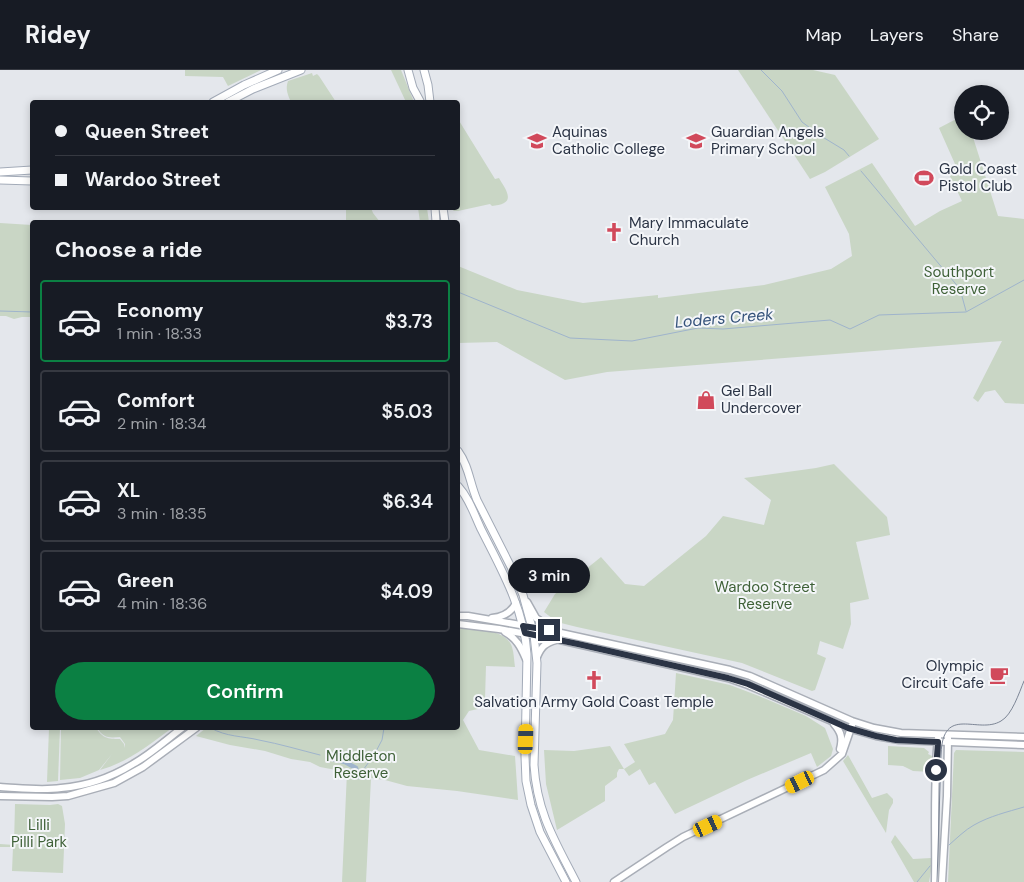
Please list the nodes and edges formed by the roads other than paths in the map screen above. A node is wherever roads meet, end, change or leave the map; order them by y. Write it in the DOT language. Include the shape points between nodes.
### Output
graph roads {
  1 [pos="301,70"];
  2 [pos="408,70"];
  3 [pos="412,70"];
  4 [pos="424,70"];
  5 [pos="274,72"];
  6 [pos="276,80"];
  7 [pos="217,100"];
  8 [pos="232,100"];
  9 [pos="419,100"];
  10 [pos="420,100"];
  11 [pos="430,100"];
  12 [pos="30,170"];
  13 [pos="0,172"];
  14 [pos="0,179"];
  15 [pos="30,181"];
  16 [pos="460,457"];
  17 [pos="470,480"];
  18 [pos="460,483"];
  19 [pos="460,487"];
  20 [pos="523,595"];
  21 [pos="516,603"];
  22 [pos="460,616"];
  23 [pos="483,619"];
  24 [pos="460,624"];
  25 [pos="532,627"];
  26 [pos="498,628"];
  27 [pos="524,629"];
  28 [pos="559,632"];
  29 [pos="534,635"];
  30 [pos="560,640"];
  31 [pos="536,658"];
  32 [pos="527,662"];
  33 [pos="832,721"];
  34 [pos="850,726"];
  35 [pos="179,730"];
  36 [pos="193,730"];
  37 [pos="938,734"];
  38 [pos="947,735"];
  39 [pos="1024,737"];
  40 [pos="938,742"];
  41 [pos="948,742"];
  42 [pos="1024,745"];
  43 [pos="840,753"];
  44 [pos="0,787"];
  45 [pos="0,796"];
  46 [pos="576,881"];
  47 [pos="566,882"];
  48 [pos="614,882"];
  49 [pos="935,882"];
  50 [pos="942,882"];
  1 -- 6 [label="main road"];
  2 -- 9 [label="main road"];
  3 -- 10 [label="main road"];
  4 -- 11 [label="main road"];
  5 -- 6 [label="main road"];
  5 -- 7 [label="main road"];
  6 -- 8 [label="main road"];
  12 -- 13 [label="main road"];
  14 -- 15 [label="main road"];
  16 -- 17 [label="main road"];
  17 -- 18 [label="main road"];
  17 -- 20 [label="main road"];
  19 -- 21 [label="main road"];
  20 -- 25 [label="main road"];
  20 -- 28 [label="main road" via="536,618"];
  21 -- 23 [label="main road" via="507,615"];
  21 -- 27 [label="main road"];
  22 -- 23 [label="main road"];
  23 -- 27 [label="main road"];
  24 -- 26 [label="main road"];
  25 -- 27 [label="main road"];
  25 -- 28 [label="main road"];
  25 -- 29 [label="main road"];
  26 -- 27 [label="main road"];
  26 -- 32 [label="main road" via="515,638"];
  27 -- 29 [label="main road"];
  27 -- 32 [label="main road"];
  28 -- 34 [label="main road" via="750,676"];
  29 -- 30 [label="main road"];
  29 -- 31 [label="main road"];
  30 -- 31 [label="main road" via="544,645"];
  30 -- 33 [label="main road" via="728,678"];
  31 -- 46 [label="main road" via="536,782 544,816"];
  32 -- 47 [label="main road" via="527,789 540,832"];
  33 -- 34 [label="main road"];
  33 -- 43 [label="main road" via="841,734"];
  34 -- 37 [label="main road"];
  34 -- 40 [label="main road" via="896,740"];
  34 -- 43 [label="main road"];
  35 -- 44 [label="main road" via="132,765 93,782 46,789"];
  36 -- 45 [label="main road" via="143,768 114,783 60,797"];
  37 -- 38 [label="main road"];
  37 -- 40 [label="main road"];
  38 -- 39 [label="main road"];
  38 -- 41 [label="main road"];
  40 -- 41 [label="main road"];
  40 -- 49 [label="main road"];
  41 -- 42 [label="main road"];
  41 -- 50 [label="main road"];
  43 -- 48 [label="main road" via="834,762 816,775 683,837"];
}
